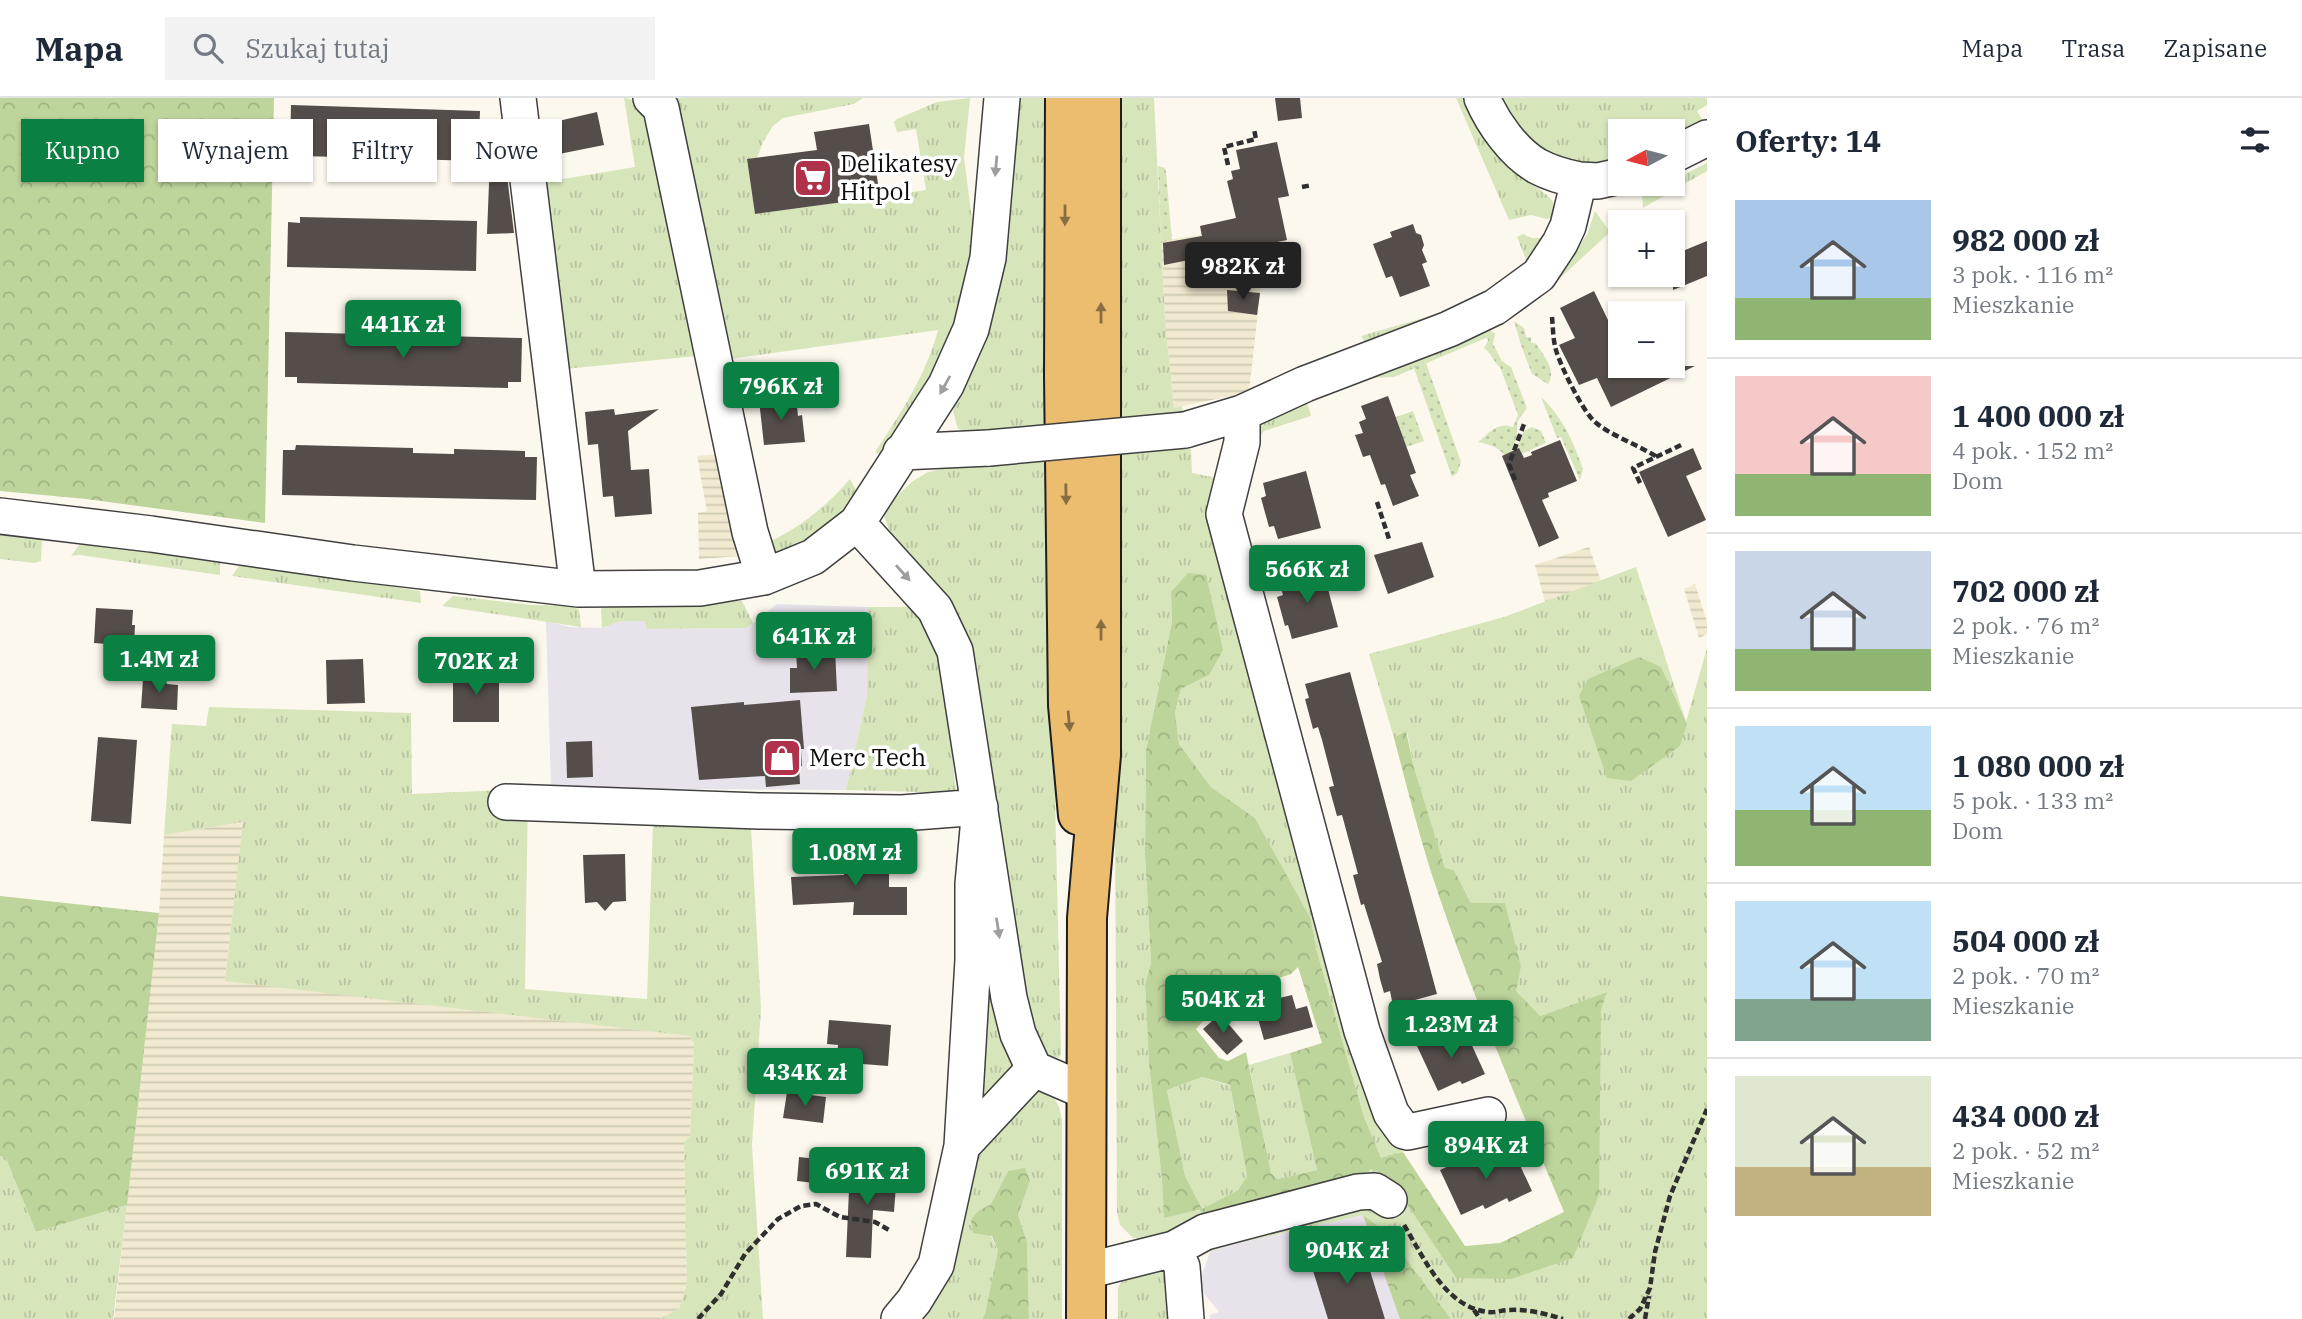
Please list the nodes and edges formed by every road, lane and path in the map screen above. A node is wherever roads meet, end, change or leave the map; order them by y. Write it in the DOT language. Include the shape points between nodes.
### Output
graph roads {
  1 [pos="518,98"];
  2 [pos="652,98"];
  3 [pos="1002,98"];
  4 [pos="1065,98"];
  5 [pos="1101,98"];
  6 [pos="1482,98"];
  7 [pos="1254,129"];
  8 [pos="1707,138"];
  9 [pos="1685,149"];
  10 [pos="1227,164"];
  11 [pos="1608,179"];
  12 [pos="1578,180"];
  13 [pos="1312,186"];
  14 [pos="1302,187"];
  15 [pos="1552,317"];
  16 [pos="1242,413"];
  17 [pos="1524,424"];
  18 [pos="1681,445"];
  19 [pos="901,452"];
  20 [pos="1657,457"];
  21 [pos="1515,480"];
  22 [pos="1640,483"];
  23 [pos="1377,502"];
  24 [pos="0,516"];
  25 [pos="857,523"];
  26 [pos="1390,542"];
  27 [pos="764,578"];
  28 [pos="578,589"];
  29 [pos="506,802"];
  30 [pos="980,807"];
  31 [pos="1087,918"];
  32 [pos="1034,1069"];
  33 [pos="1087,1092"];
  34 [pos="1707,1109"];
  35 [pos="1488,1115"];
  36 [pos="962,1146"];
  37 [pos="1389,1200"];
  38 [pos="889,1230"];
  39 [pos="1174,1249"];
  40 [pos="1086,1271"];
  41 [pos="1650,1288"];
  42 [pos="1473,1309"];
  43 [pos="698,1319"];
  44 [pos="900,1319"];
  45 [pos="1086,1319"];
  46 [pos="1186,1319"];
  47 [pos="1480,1319"];
  48 [pos="1563,1319"];
  49 [pos="1629,1319"];
  50 [pos="1645,1319"];
  1 -- 28 [label="street"];
  2 -- 27 [label="street" via="661,108 750,532"];
  3 -- 19 [label="street, one-way" via="988,258 971,329 946,385"];
  4 -- 31 [label="main road, one-way" via="1068,705"];
  31 -- 5 [label="main road, one-way" via="1101,755"];
  6 -- 12 [label="street" via="1518,151 1536,165"];
  7 -- 10 [label="path" via="1256,139 1224,147"];
  8 -- 9 [label="street"];
  11 -- 12 [label="street"];
  12 -- 16 [label="street" via="1560,243 1539,275 1516,293 1449,329"];
  13 -- 14 [label="path"];
  15 -- 20 [label="path" via="1556,351 1585,411 1605,429"];
  16 -- 19 [label="street, bridge" via="1185,430"];
  16 -- 35 [label="street" via="1242,442 1224,513 1362,1031 1391,1113 1404,1131"];
  17 -- 21 [label="path" via="1509,464"];
  18 -- 20 [label="path"];
  19 -- 25 [label="street"];
  20 -- 22 [label="path" via="1633,468"];
  23 -- 26 [label="path"];
  24 -- 28 [label="street"];
  25 -- 27 [label="street" via="813,556"];
  25 -- 30 [label="street, one-way" via="935,609 955,651"];
  27 -- 28 [label="street" via="700,588"];
  29 -- 30 [label="street" via="902,813"];
  30 -- 32 [label="street, one-way" via="1009,998"];
  30 -- 36 [label="street"];
  31 -- 33 [label="main road"];
  32 -- 33 [label="street"];
  32 -- 36 [label="street"];
  33 -- 40 [label="main road"];
  34 -- 41 [label="path" via="1670,1196"];
  36 -- 44 [label="street" via="936,1265"];
  37 -- 39 [label="street" via="1375,1191 1358,1192 1205,1232"];
  37 -- 42 [label="path" via="1439,1282"];
  38 -- 43 [label="path" via="875,1222 840,1217 816,1205 802,1206 778,1219 745,1254 721,1294"];
  39 -- 40 [label="street"];
  39 -- 46 [label="street" via="1182,1267"];
  40 -- 45 [label="main road"];
  41 -- 49 [label="path"];
  41 -- 50 [label="path"];
  42 -- 47 [label="path"];
  42 -- 48 [label="path" via="1536,1312"];
}
